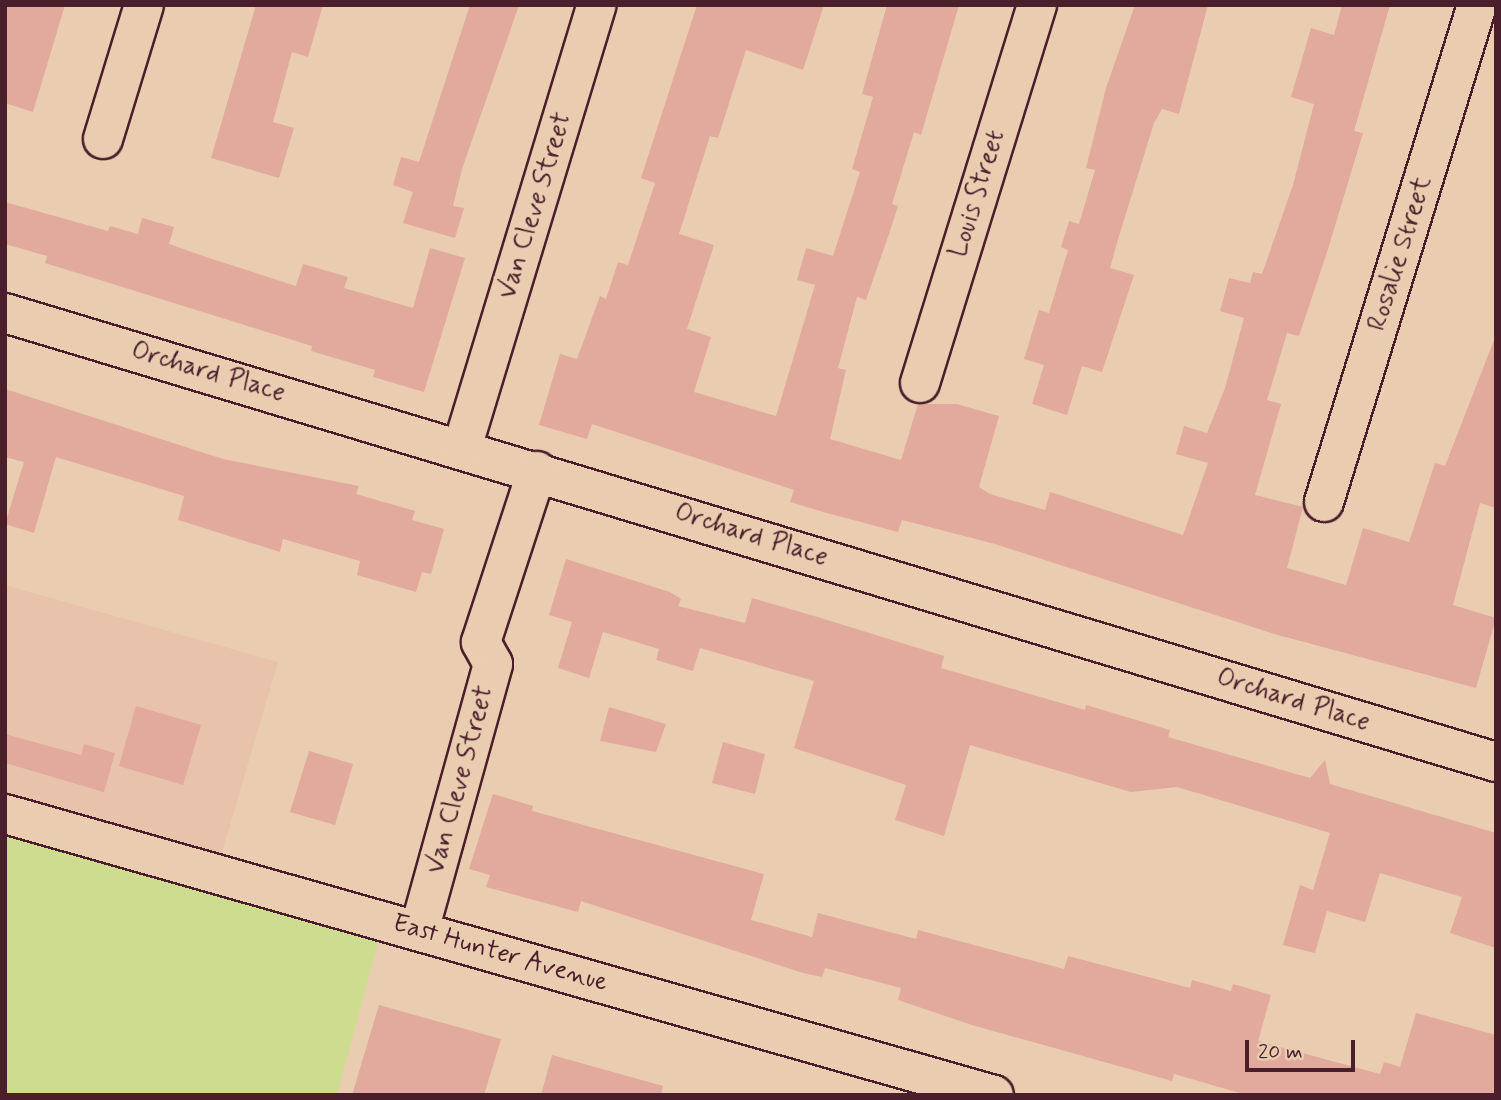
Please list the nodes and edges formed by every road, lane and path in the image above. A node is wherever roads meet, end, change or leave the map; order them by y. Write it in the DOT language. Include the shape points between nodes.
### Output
graph roads {
  1 [pos="144,5"];
  2 [pos="597,5"];
  3 [pos="1037,5"];
  4 [pos="1477,5"];
  5 [pos="103,139"];
  6 [pos="5,313"];
  7 [pos="920,383"];
  8 [pos="461,448"];
  9 [pos="537,471"];
  10 [pos="1324,502"];
  11 [pos="1496,762"];
  12 [pos="5,814"];
  13 [pos="419,931"];
  14 [pos="994,1095"];
  1 -- 5 [label="street"];
  2 -- 8 [label="street, Van Cleve Street"];
  3 -- 7 [label="street, Louis Street"];
  4 -- 10 [label="street, Rosalie Street"];
  6 -- 8 [label="street, Orchard Place"];
  8 -- 9 [label="street, Orchard Place"];
  9 -- 11 [label="street, Orchard Place"];
  9 -- 13 [label="street, Van Cleve Street" via="481,642 493,664"];
  12 -- 13 [label="street, East Hunter Avenue"];
  13 -- 14 [label="street, East Hunter Avenue"];
}
